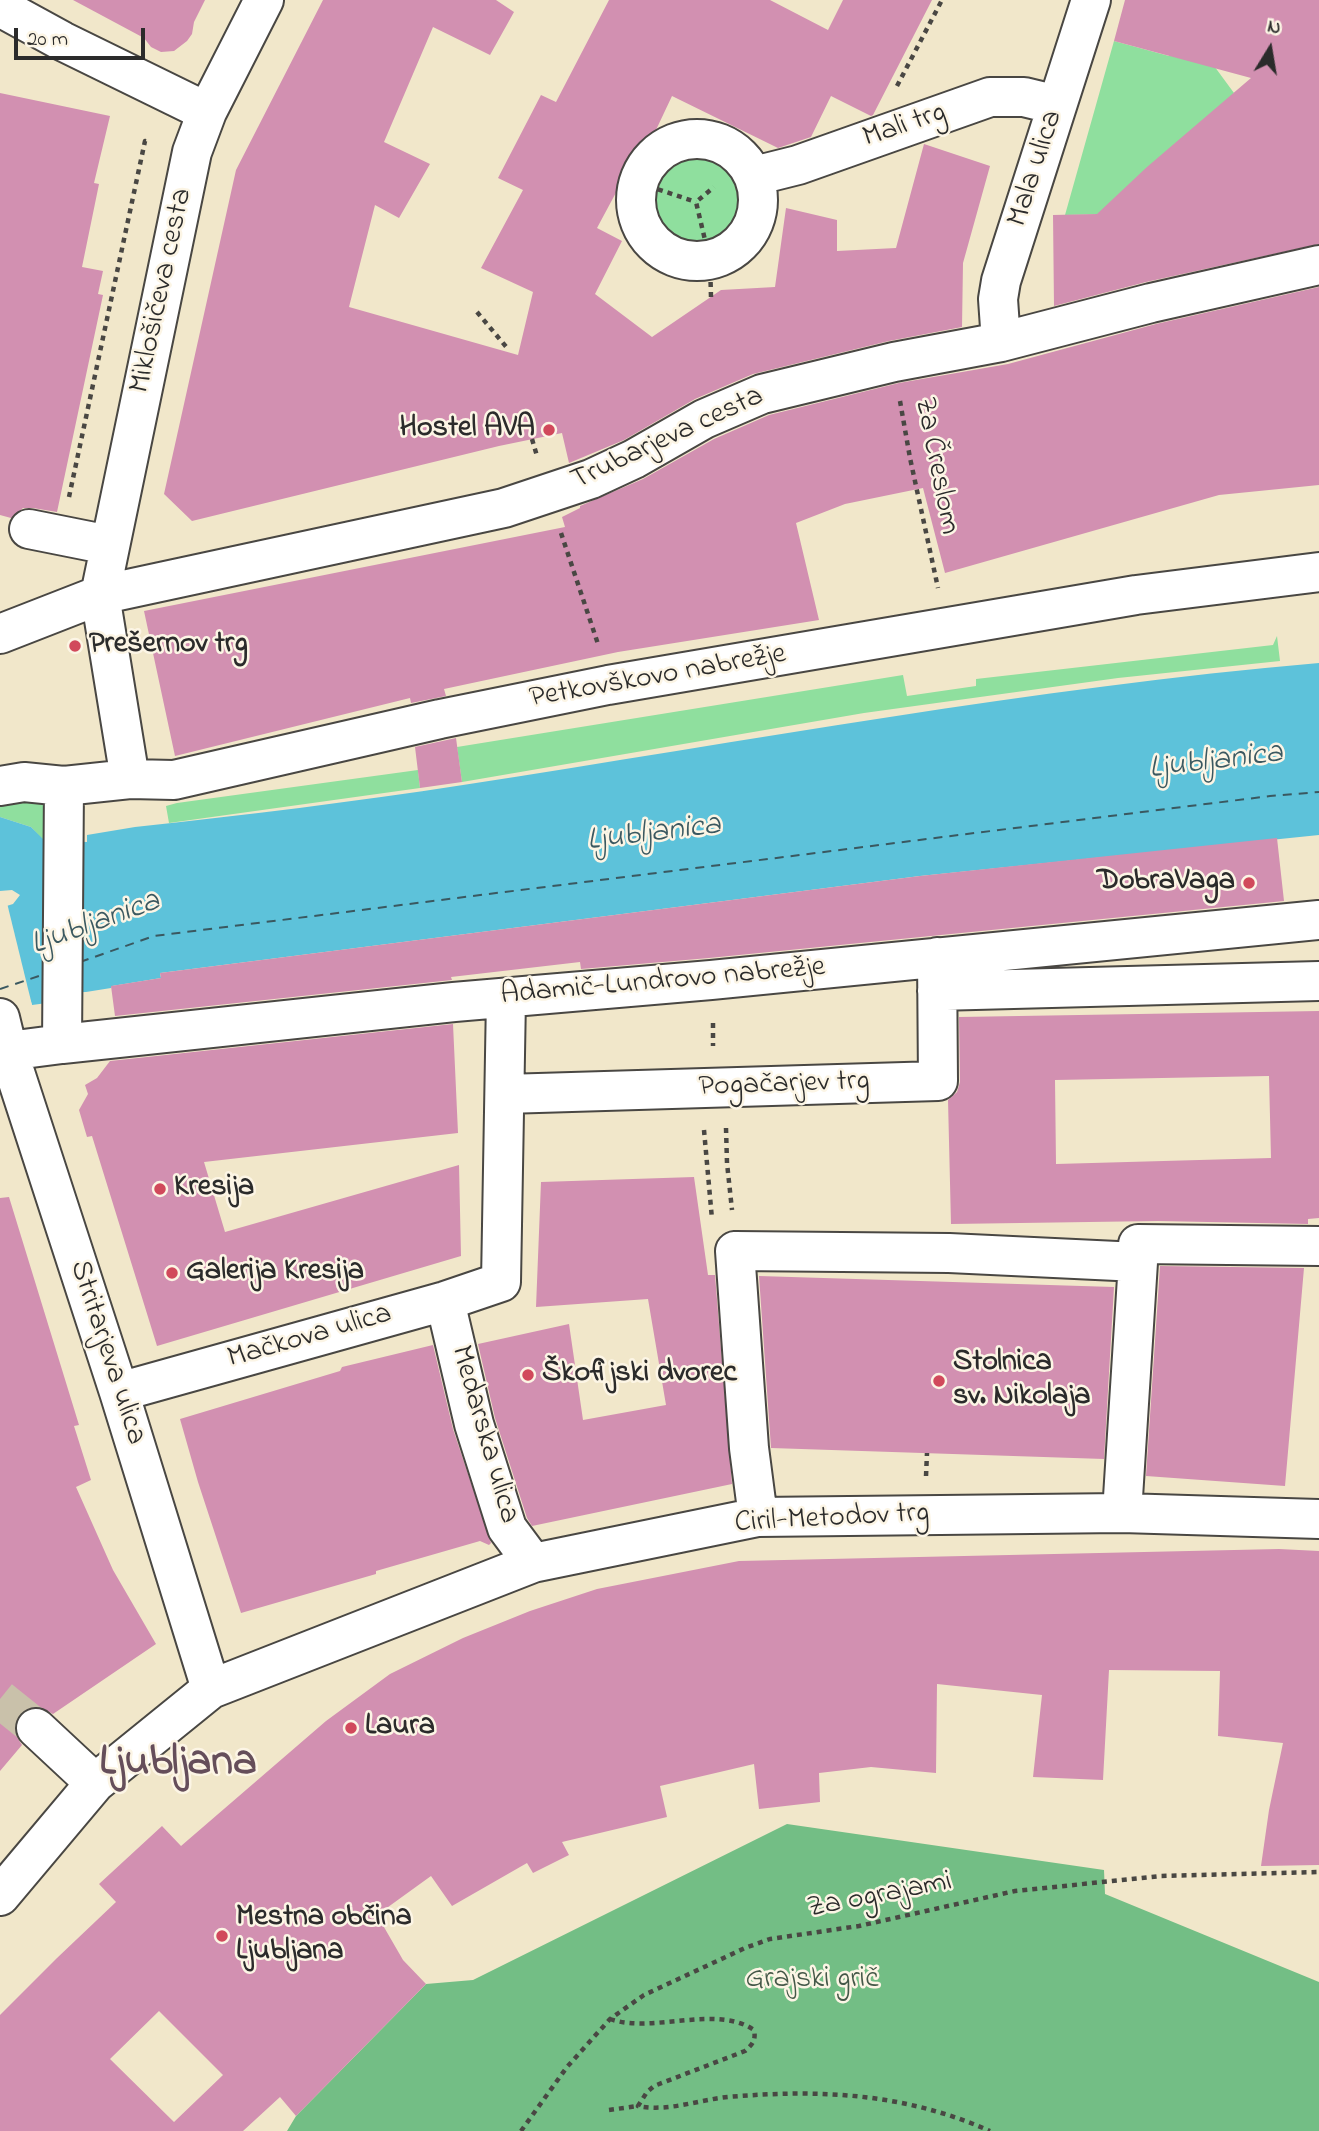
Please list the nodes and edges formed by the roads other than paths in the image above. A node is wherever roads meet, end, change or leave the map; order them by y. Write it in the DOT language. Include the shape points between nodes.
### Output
graph roads {
  1 [pos="264,0"];
  2 [pos="1091,0"];
  3 [pos="0,7"];
  4 [pos="1057,105"];
  5 [pos="207,112"];
  6 [pos="749,169"];
  7 [pos="1319,265"];
  8 [pos="1001,342"];
  9 [pos="51,531"];
  10 [pos="108,545"];
  11 [pos="1319,572"];
  12 [pos="100,595"];
  13 [pos="0,634"];
  14 [pos="130,779"];
  15 [pos="0,786"];
  16 [pos="64,786"];
  17 [pos="1319,919"];
  18 [pos="937,974"];
  19 [pos="1319,981"];
  20 [pos="506,998"];
  21 [pos="3,1041"];
  22 [pos="62,1044"];
  23 [pos="505,1094"];
  24 [pos="1319,1245"];
  25 [pos="1138,1262"];
  26 [pos="445,1301"];
  27 [pos="119,1392"];
  28 [pos="1122,1513"];
  29 [pos="758,1517"];
  30 [pos="1319,1519"];
  31 [pos="533,1563"];
  32 [pos="211,1689"];
  33 [pos="36,1728"];
  34 [pos="95,1783"];
  35 [pos="0,1896"];
  1 -- 5 [label="street, Miklošičeva cesta"];
  2 -- 4 [label="street, Mala ulica"];
  3 -- 5 [label="street"];
  4 -- 6 [label="street, Mali trg" via="1024,97 990,97 798,165"];
  4 -- 8 [label="street, Mala ulica" via="1001,282"];
  5 -- 10 [label="street, Miklošičeva cesta" via="192,152"];
  6 -- 6 [label="street" via="759,194 758,213 751,230 740,245 724,255 710,279 688,261 656,245 645,231 638,214 639,183 649,163 675,143 691,140 724,145"];
  7 -- 8 [label="street, Trubarjeva cesta"];
  8 -- 12 [label="street, Trubarjeva cesta" via="762,394 704,419 551,507 504,508"];
  9 -- 10 [label="street"];
  10 -- 12 [label="street, Miklošičeva cesta"];
  11 -- 14 [label="street, Petkovškovo nabrežje" via="605,670 440,719 174,780"];
  12 -- 13 [label="street"];
  12 -- 14 [label="street"];
  14 -- 16 [label="street, Petkovškovo nabrežje"];
  15 -- 16 [label="street, Petkovškovo nabrežje" via="24,782"];
  16 -- 22 [label="street"];
  17 -- 18 [label="street, Adamič-Lundrovo nabrežje"];
  18 -- 19 [label="street, Adamič-Lundrovo nabrežje"];
  18 -- 20 [label="street, Adamič-Lundrovo nabrežje"];
  18 -- 23 [label="street, Pogačarjev trg" via="938,1081"];
  20 -- 22 [label="street, Adamič-Lundrovo nabrežje"];
  20 -- 23 [label="street"];
  21 -- 22 [label="street, Adamič-Lundrovo nabrežje"];
  21 -- 27 [label="street, Stritarjeva ulica"];
  23 -- 26 [label="street, Mačkova ulica" via="501,1282"];
  24 -- 25 [label="street" via="1138,1244"];
  25 -- 28 [label="street"];
  25 -- 29 [label="street" via="948,1253 736,1268"];
  26 -- 27 [label="street, Mačkova ulica"];
  26 -- 31 [label="street, Medarska ulica" via="474,1424 507,1528"];
  27 -- 32 [label="street, Stritarjeva ulica"];
  28 -- 29 [label="street, Ciril-Metodov trg"];
  28 -- 30 [label="street, Ciril-Metodov trg"];
  29 -- 31 [label="street, Ciril-Metodov trg"];
  31 -- 32 [label="street, Ciril-Metodov trg"];
  32 -- 34 [label="street, Ciril-Metodov trg"];
  33 -- 34 [label="street"];
  34 -- 35 [label="street, Ciril-Metodov trg"];
}
